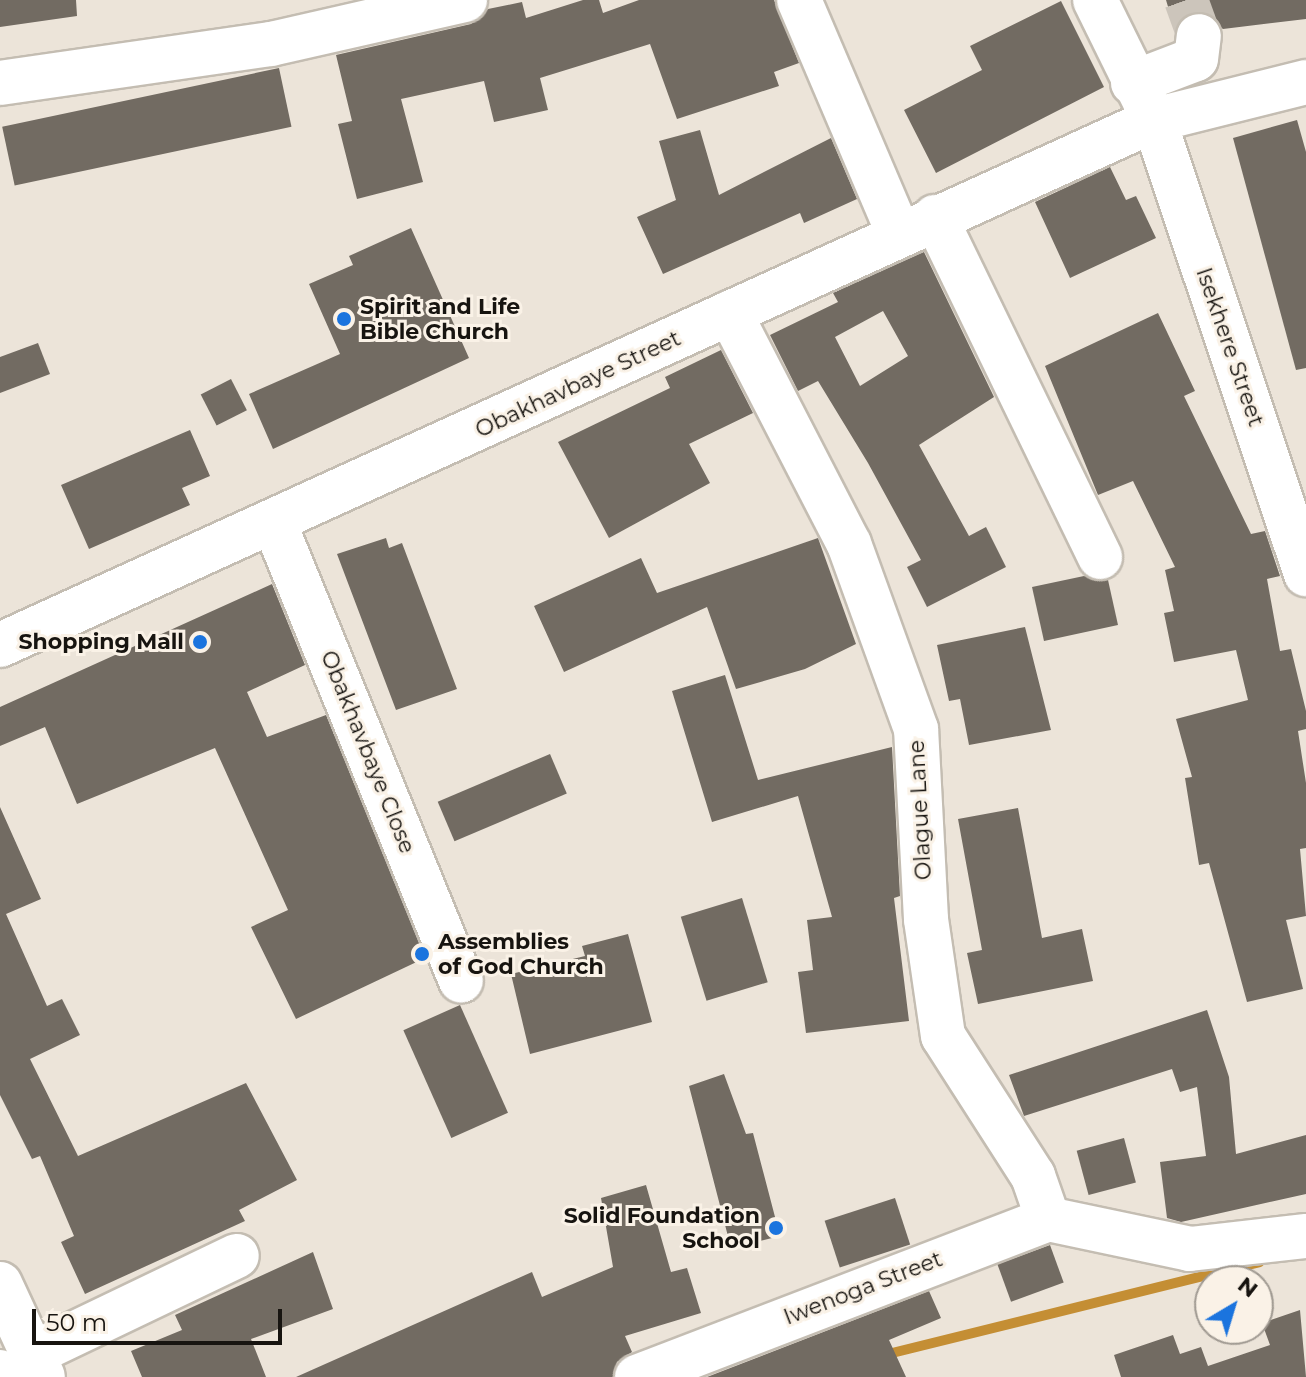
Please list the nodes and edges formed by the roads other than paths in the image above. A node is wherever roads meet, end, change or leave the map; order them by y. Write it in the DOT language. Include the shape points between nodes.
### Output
graph roads {
  1 [pos="465,0"];
  2 [pos="799,0"];
  3 [pos="1095,0"];
  4 [pos="1199,36"];
  5 [pos="1306,82"];
  6 [pos="0,83"];
  7 [pos="1144,102"];
  8 [pos="917,226"];
  9 [pos="730,313"];
  10 [pos="275,525"];
  11 [pos="1100,557"];
  12 [pos="1306,574"];
  13 [pos="0,645"];
  14 [pos="461,980"];
  15 [pos="1048,1219"];
  16 [pos="1306,1236"];
  17 [pos="237,1256"];
  18 [pos="0,1284"];
  19 [pos="701,1365"];
  20 [pos="19,1370"];
  21 [pos="637,1377"];
  1 -- 6 [label="street" via="271,44"];
  2 -- 8 [label="street"];
  3 -- 7 [label="street, Isekhere Street"];
  4 -- 7 [label="street" via="1196,59"];
  5 -- 7 [label="street"];
  7 -- 8 [label="street, Obakhavbaye Street"];
  7 -- 12 [label="street, Isekhere Street"];
  8 -- 9 [label="street, Obakhavbaye Street"];
  8 -- 11 [label="street"];
  9 -- 10 [label="street, Obakhavbaye Street"];
  9 -- 15 [label="street, Olague Lane" via="849,544 916,729 926,919 943,1036 1033,1176"];
  10 -- 13 [label="street, Obakhavbaye Street"];
  10 -- 14 [label="street, Obakhavbaye Close"];
  15 -- 16 [label="street" via="1190,1249"];
  15 -- 19 [label="street, Iwenoga Street"];
  17 -- 20 [label="street"];
  18 -- 20 [label="street"];
  19 -- 21 [label="street, Iwenoga Street"];
}
